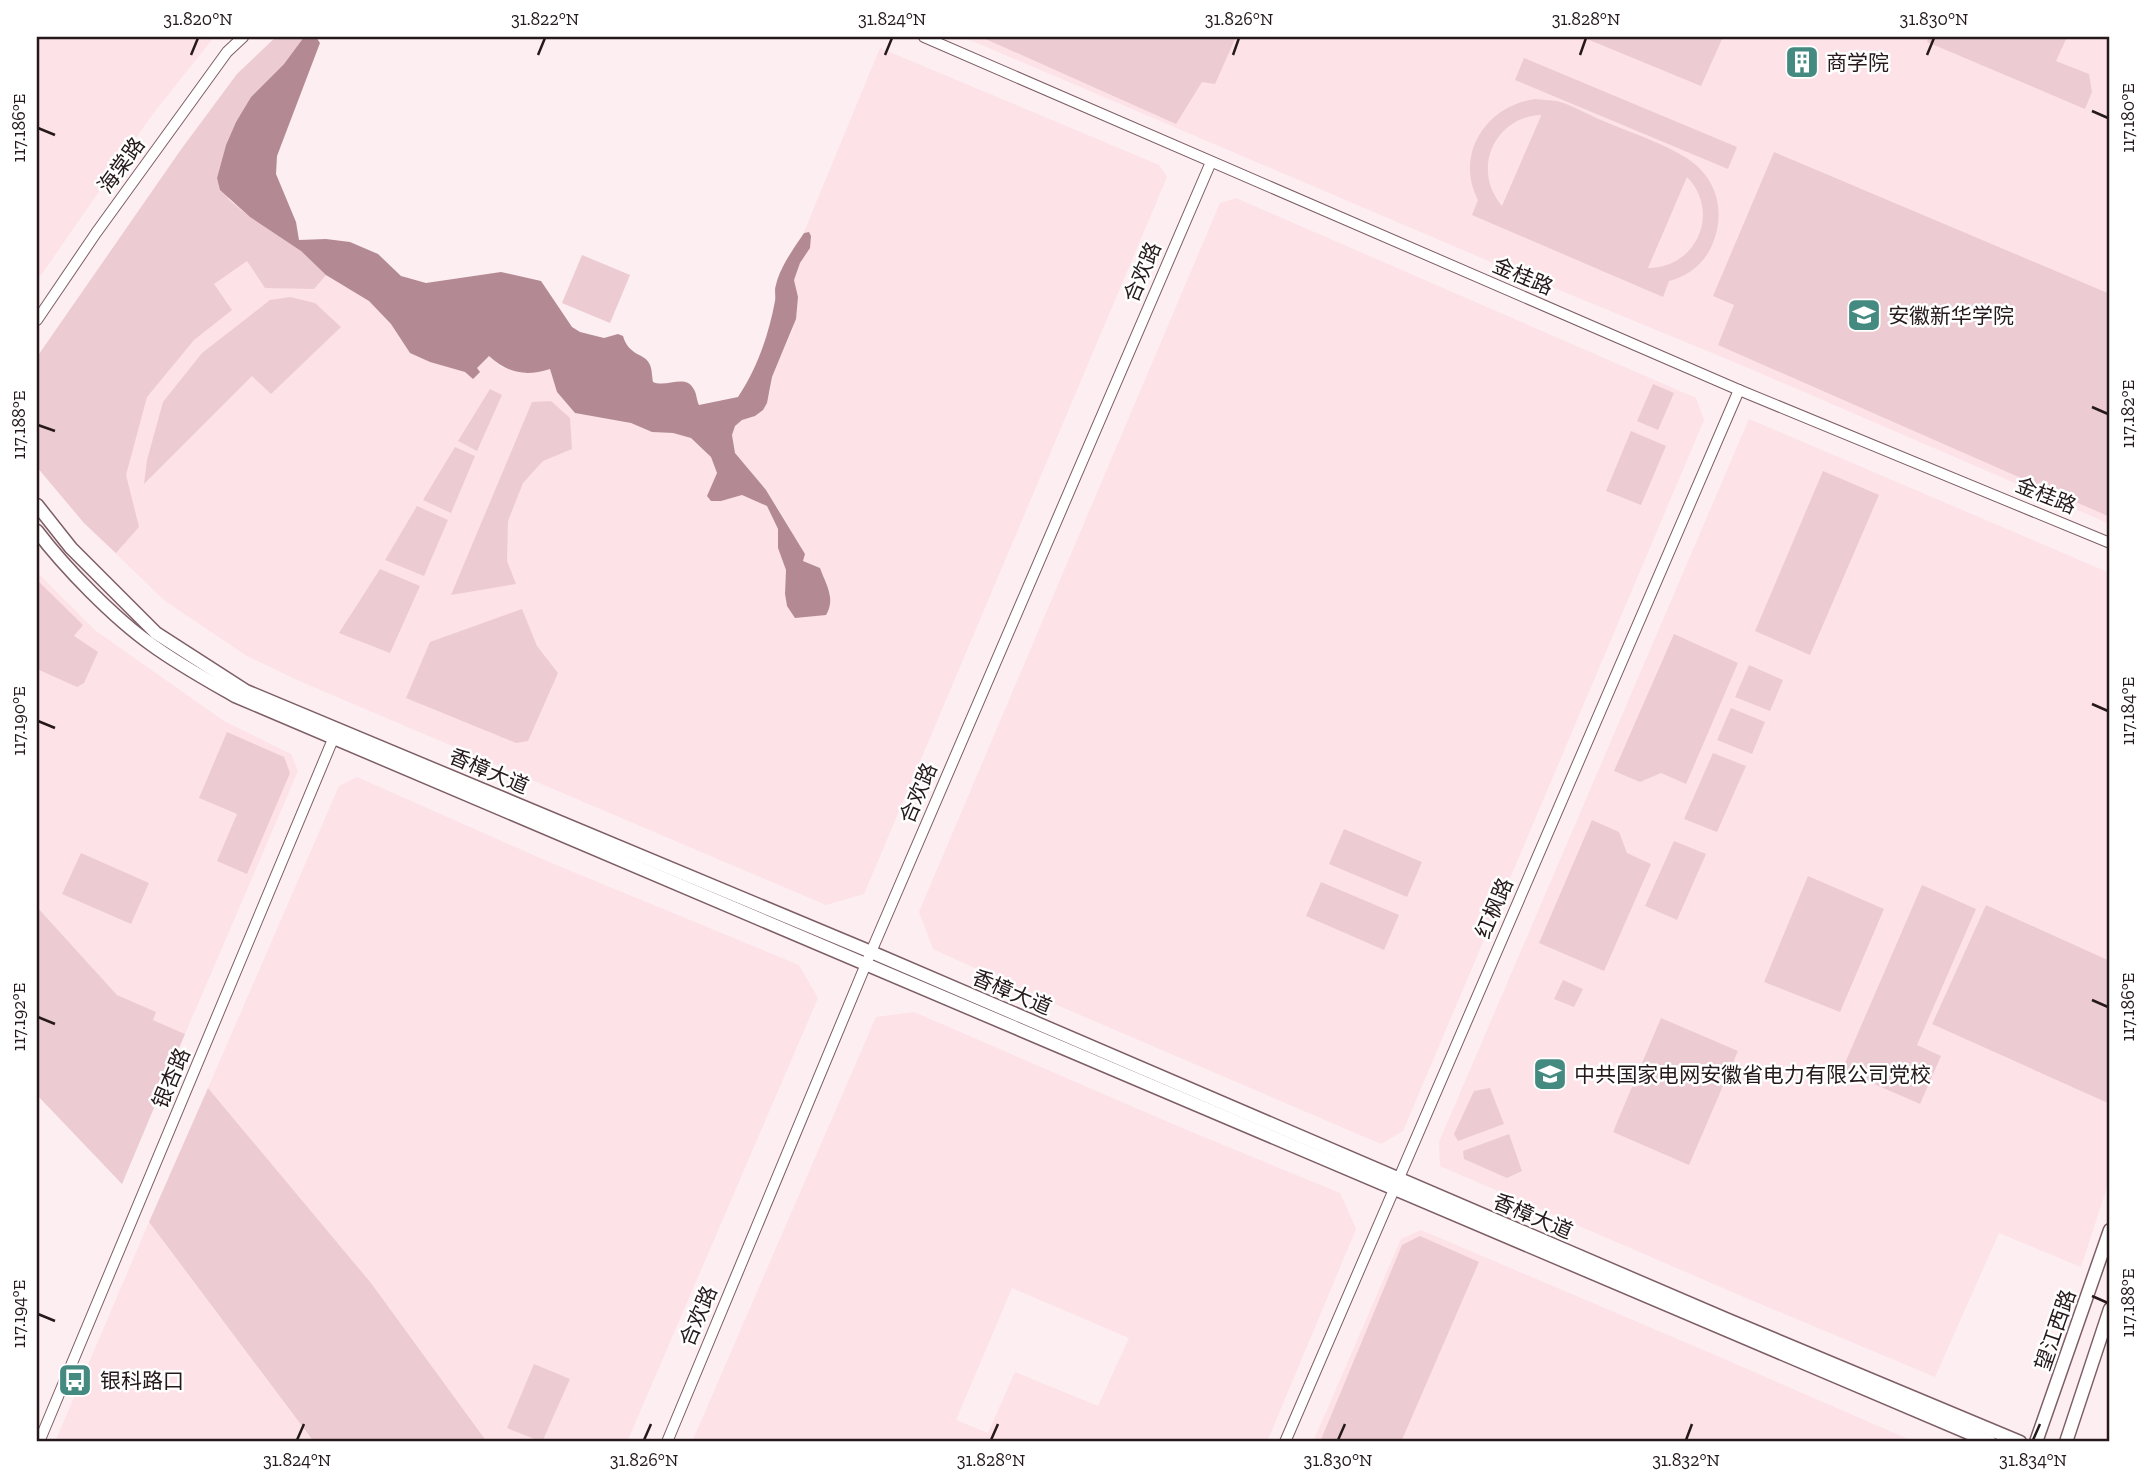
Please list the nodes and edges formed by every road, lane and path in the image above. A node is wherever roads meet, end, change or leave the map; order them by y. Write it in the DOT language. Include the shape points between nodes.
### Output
graph roads {
  1 [pos="243,37"];
  2 [pos="924,37"];
  3 [pos="1210,162"];
  4 [pos="37,320"];
  5 [pos="1739,390"];
  6 [pos="37,505"];
  7 [pos="37,531"];
  8 [pos="2110,543"];
  9 [pos="335,734"];
  10 [pos="868,959"];
  11 [pos="1395,1184"];
  12 [pos="2110,1230"];
  13 [pos="2110,1310"];
  14 [pos="39,1442"];
  15 [pos="667,1442"];
  16 [pos="1284,1442"];
  17 [pos="1990,1442"];
  18 [pos="2020,1442"];
  19 [pos="2036,1442"];
  20 [pos="2066,1442"];
  1 -- 4 [label="street, 海棠路" via="227,52"];
  2 -- 3 [label="street, 金桂路"];
  3 -- 5 [label="street, 金桂路"];
  3 -- 10 [label="street, 合欢路"];
  5 -- 8 [label="street, 金桂路"];
  5 -- 11 [label="street, 红枫路"];
  6 -- 9 [label="main road, 香樟大道" via="71,548 156,633 246,691"];
  7 -- 9 [label="main road, 香樟大道" via="102,602 150,644 234,696"];
  9 -- 10 [label="main road, 香樟大道"];
  9 -- 14 [label="street, 银杏路"];
  10 -- 11 [label="main road, 香樟大道"];
  10 -- 15 [label="street, 合欢路"];
  11 -- 16 [label="street, 红枫路"];
  11 -- 17 [label="main road, 香樟大道"];
  11 -- 18 [label="main road, 香樟大道"];
  12 -- 19 [label="main road, 望江西路"];
  13 -- 20 [label="main road"];
}
